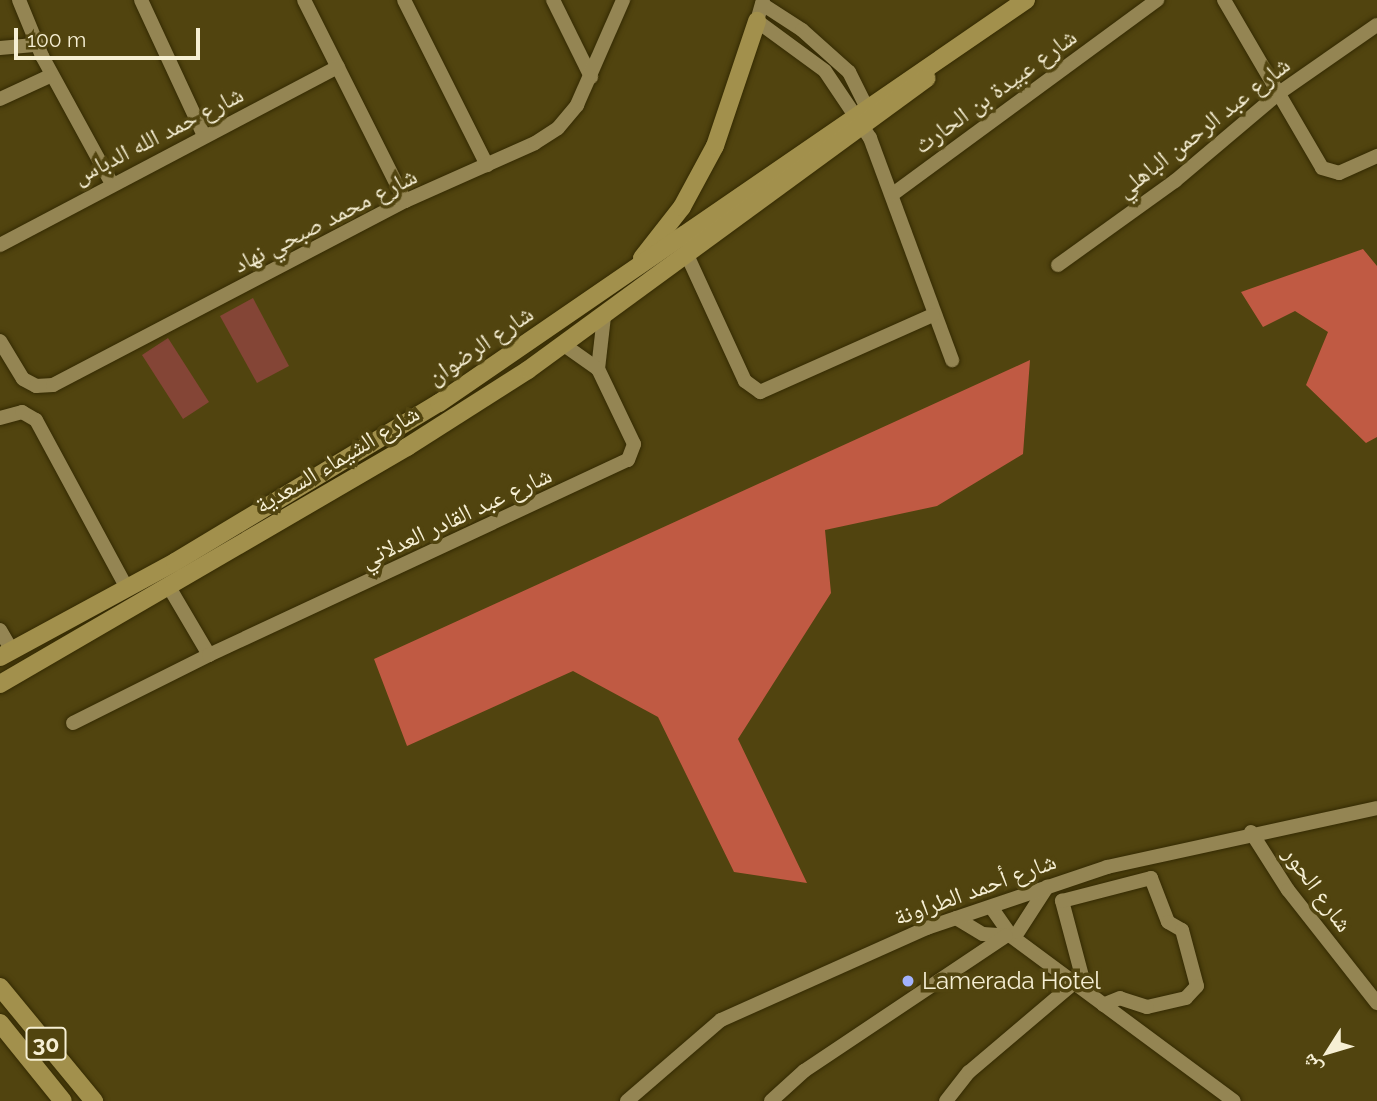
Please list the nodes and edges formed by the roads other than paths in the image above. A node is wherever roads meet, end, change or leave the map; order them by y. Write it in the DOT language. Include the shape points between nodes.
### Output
graph roads {
  1 [pos="19,0"];
  2 [pos="141,0"];
  3 [pos="304,0"];
  4 [pos="404,0"];
  5 [pos="553,0"];
  6 [pos="623,0"];
  7 [pos="1026,0"];
  8 [pos="1157,0"];
  9 [pos="1224,0"];
  10 [pos="778,6"];
  11 [pos="763,13"];
  12 [pos="1377,25"];
  13 [pos="37,45"];
  14 [pos="0,48"];
  15 [pos="826,50"];
  16 [pos="815,63"];
  17 [pos="338,67"];
  18 [pos="52,75"];
  19 [pos="591,77"];
  20 [pos="1279,93"];
  21 [pos="0,99"];
  22 [pos="865,122"];
  23 [pos="204,136"];
  24 [pos="1377,156"];
  25 [pos="486,165"];
  26 [pos="112,184"];
  27 [pos="893,194"];
  28 [pos="405,201"];
  29 [pos="0,245"];
  30 [pos="687,255"];
  31 [pos="1058,265"];
  32 [pos="631,274"];
  33 [pos="933,315"];
  34 [pos="604,316"];
  35 [pos="0,341"];
  36 [pos="564,345"];
  37 [pos="952,360"];
  38 [pos="598,369"];
  39 [pos="439,403"];
  40 [pos="0,418"];
  41 [pos="450,420"];
  42 [pos="395,430"];
  43 [pos="407,447"];
  44 [pos="169,587"];
  45 [pos="127,588"];
  46 [pos="0,630"];
  47 [pos="6,654"];
  48 [pos="209,654"];
  49 [pos="0,684"];
  50 [pos="73,723"];
  51 [pos="1377,808"];
  52 [pos="1251,832"];
  53 [pos="1047,887"];
  54 [pos="997,906"];
  55 [pos="956,918"];
  56 [pos="1013,936"];
  57 [pos="1074,984"];
  58 [pos="0,987"];
  59 [pos="1377,1003"];
  60 [pos="1103,1005"];
  61 [pos="0,1023"];
  62 [pos="63,1101"];
  63 [pos="94,1101"];
  64 [pos="627,1101"];
  65 [pos="771,1101"];
  66 [pos="946,1101"];
  67 [pos="1234,1101"];
  1 -- 13 [label="street"];
  2 -- 23 [label="street"];
  3 -- 17 [label="street"];
  4 -- 25 [label="street"];
  5 -- 19 [label="street"];
  6 -- 19 [label="street, شارع محمد صبحي نهاد"];
  7 -- 22 [label="main road, شارع الرضوان" via="955,49 942,66"];
  8 -- 27 [label="street, شارع عبيدة بن الحارث"];
  9 -- 20 [label="street"];
  10 -- 11 [label="street"];
  10 -- 15 [label="street"];
  11 -- 16 [label="street"];
  11 -- 32 [label="main road" via="715,146 682,207"];
  12 -- 20 [label="street, شارع عبد الرحمن الباهلي"];
  13 -- 14 [label="street"];
  13 -- 18 [label="street"];
  15 -- 16 [label="street"];
  15 -- 22 [label="street" via="849,72"];
  16 -- 22 [label="street"];
  17 -- 23 [label="street, شارع حمد الله الدباس"];
  17 -- 28 [label="street"];
  18 -- 21 [label="street"];
  18 -- 26 [label="street"];
  19 -- 25 [label="street, شارع محمد صبحي نهاد" via="558,128"];
  20 -- 24 [label="street" via="1316,161 1328,173 1344,172"];
  20 -- 31 [label="street, شارع عبد الرحمن الباهلي" via="1175,181"];
  22 -- 27 [label="street"];
  22 -- 30 [label="main road, شارع الرضوان"];
  22 -- 32 [label="main road, شارع الرضوان"];
  23 -- 26 [label="street, شارع حمد الله الدباس"];
  25 -- 28 [label="street, شارع محمد صبحي نهاد"];
  26 -- 29 [label="street, شارع حمد الله الدباس"];
  27 -- 33 [label="street"];
  28 -- 35 [label="street, شارع محمد صبحي نهاد" via="53,385 36,386 23,379"];
  30 -- 33 [label="street" via="745,382 761,393"];
  30 -- 34 [label="main road, شارع الشيماء السعدية"];
  32 -- 39 [label="main road, شارع الرضوان"];
  33 -- 37 [label="street"];
  34 -- 36 [label="main road, شارع الشيماء السعدية"];
  34 -- 38 [label="street"];
  36 -- 38 [label="street, شارع عبد القادر العدلاني"];
  36 -- 41 [label="main road, شارع الشيماء السعدية"];
  38 -- 48 [label="street, شارع عبد القادر العدلاني" via="634,444 624,463"];
  39 -- 41 [label="main road"];
  39 -- 42 [label="main road, شارع الرضوان"];
  40 -- 45 [label="street" via="17,412 34,417"];
  41 -- 43 [label="main road, شارع الشيماء السعدية"];
  42 -- 43 [label="main road"];
  42 -- 45 [label="main road, شارع الرضوان"];
  43 -- 44 [label="main road, شارع الشيماء السعدية"];
  44 -- 48 [label="street"];
  44 -- 49 [label="main road, شارع الشيماء السعدية"];
  45 -- 47 [label="main road, شارع الرضوان"];
  46 -- 47 [label="street"];
  48 -- 50 [label="street, شارع عبد القادر العدلاني"];
  51 -- 52 [label="street, شارع أحمد الطراونة"];
  52 -- 53 [label="street, شارع أحمد الطراونة" via="1107,867"];
  52 -- 59 [label="street, شارع الحور" via="1288,890"];
  53 -- 54 [label="street, شارع أحمد الطراونة"];
  53 -- 56 [label="street"];
  54 -- 55 [label="street, شارع أحمد الطراونة"];
  54 -- 56 [label="street"];
  55 -- 56 [label="street" via="975,931"];
  55 -- 64 [label="street, شارع أحمد الطراونة" via="721,1020"];
  56 -- 57 [label="street"];
  56 -- 65 [label="street" via="814,1064"];
  57 -- 60 [label="street"];
  57 -- 60 [label="street" via="1083,972 1062,901 1152,879 1168,922 1182,930 1198,976 1195,993 1147,1007 1120,998"];
  57 -- 66 [label="street" via="970,1072"];
  58 -- 63 [label="main road, 30"];
  60 -- 67 [label="street"];
  61 -- 62 [label="main road, 30"];
}
